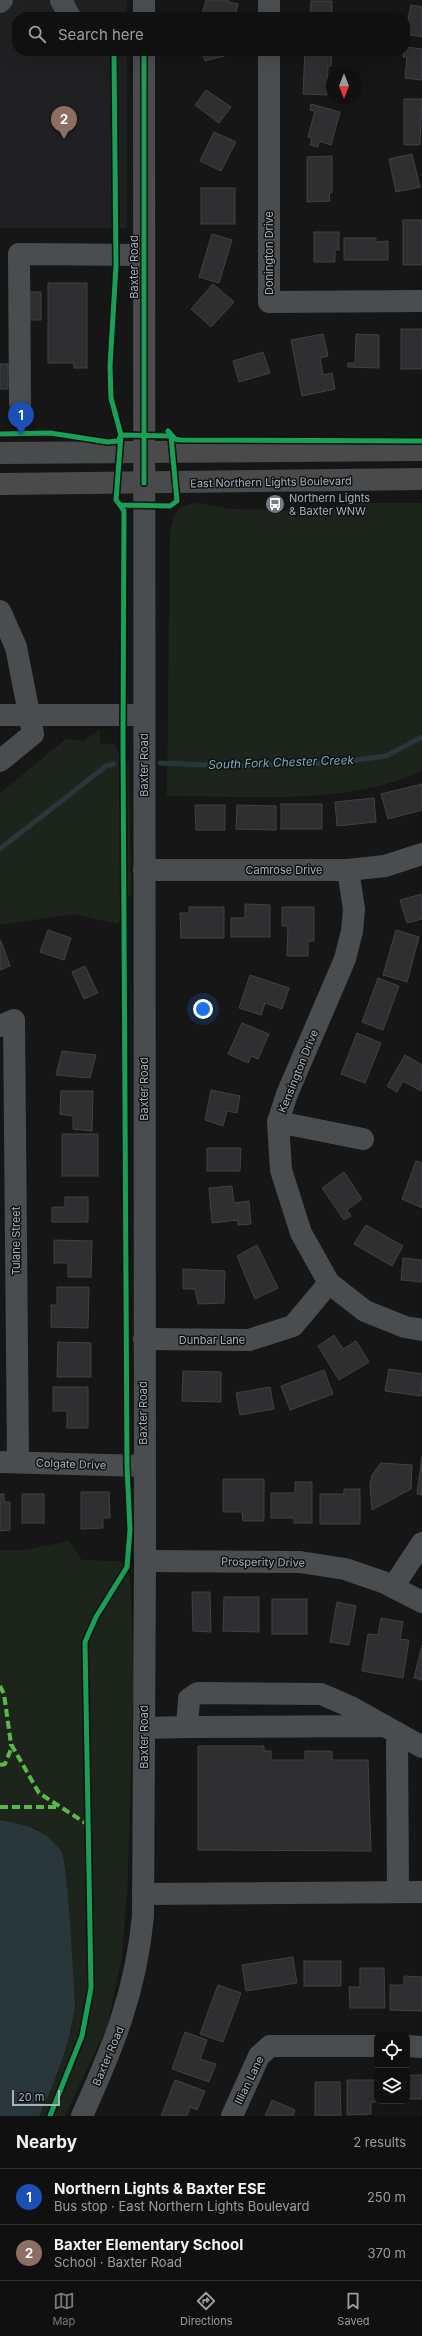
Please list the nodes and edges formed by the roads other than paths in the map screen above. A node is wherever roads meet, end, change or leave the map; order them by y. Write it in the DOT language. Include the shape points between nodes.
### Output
graph roads {
  1 [pos="61,0"];
  2 [pos="144,0"];
  3 [pos="269,0"];
  4 [pos="67,12"];
  5 [pos="144,12"];
  6 [pos="269,12"];
  7 [pos="144,56"];
  8 [pos="269,56"];
  9 [pos="144,255"];
  10 [pos="422,301"];
  11 [pos="20,403"];
  12 [pos="422,450"];
  13 [pos="144,452"];
  14 [pos="0,453"];
  15 [pos="422,479"];
  16 [pos="144,483"];
  17 [pos="0,484"];
  18 [pos="0,611"];
  19 [pos="0,715"];
  20 [pos="144,715"];
  21 [pos="28,716"];
  22 [pos="0,761"];
  23 [pos="422,854"];
  24 [pos="144,870"];
  25 [pos="348,870"];
  26 [pos="7,1023"];
  27 [pos="278,1122"];
  28 [pos="363,1139"];
  29 [pos="330,1283"];
  30 [pos="422,1330"];
  31 [pos="144,1339"];
  32 [pos="9,1462"];
  33 [pos="143,1466"];
  34 [pos="422,1543"];
  35 [pos="145,1561"];
  36 [pos="393,1587"];
  37 [pos="422,1602"];
  38 [pos="187,1727"];
  39 [pos="144,1728"];
  40 [pos="391,1730"];
  41 [pos="422,1748"];
  42 [pos="398,1892"];
  43 [pos="422,1892"];
  44 [pos="143,1894"];
  45 [pos="374,2046"];
  46 [pos="410,2046"];
  47 [pos="422,2046"];
  48 [pos="82,2116"];
  49 [pos="232,2116"];
  1 -- 4 [label="street"];
  2 -- 5 [label="street"];
  3 -- 6 [label="street"];
  7 -- 9 [label="street, Baxter Road"];
  8 -- 10 [label="street, Donington Drive" via="269,302"];
  9 -- 11 [label="street" via="19,254"];
  9 -- 13 [label="street, Baxter Road"];
  12 -- 13 [label="main road"];
  13 -- 14 [label="main road"];
  13 -- 16 [label="street, Baxter Road"];
  15 -- 16 [label="main road, East Northern Lights Boulevard"];
  16 -- 17 [label="main road, East Northern Lights Boulevard"];
  16 -- 20 [label="street, Baxter Road"];
  18 -- 21 [label="street" via="16,647"];
  19 -- 21 [label="street"];
  20 -- 21 [label="street"];
  20 -- 24 [label="street, Baxter Road"];
  21 -- 22 [label="street" via="33,734"];
  23 -- 25 [label="street, Camrose Drive" via="385,866"];
  24 -- 25 [label="street, Camrose Drive"];
  24 -- 31 [label="street, Baxter Road"];
  25 -- 27 [label="street, Kensington Drive" via="354,909 352,931 345,958 287,1094"];
  26 -- 32 [label="street, Tulane Street"];
  27 -- 28 [label="street"];
  27 -- 29 [label="street, Kensington Drive" via="281,1170 301,1233"];
  29 -- 30 [label="street, Kensington Drive" via="365,1311 405,1327"];
  29 -- 31 [label="street, Dunbar Lane" via="293,1326 249,1340"];
  31 -- 33 [label="street, Baxter Road"];
  32 -- 33 [label="street, Colgate Drive"];
  33 -- 35 [label="street, Baxter Road"];
  34 -- 36 [label="street"];
  35 -- 36 [label="street, Prosperity Drive" via="300,1562 345,1569"];
  35 -- 39 [label="street, Baxter Road"];
  36 -- 37 [label="street, Prosperity Drive"];
  38 -- 39 [label="street"];
  38 -- 40 [label="street"];
  38 -- 40 [label="street" via="189,1699 198,1693 321,1694 352,1707"];
  39 -- 44 [label="street, Baxter Road"];
  40 -- 41 [label="street"];
  40 -- 42 [label="street"];
  42 -- 43 [label="street"];
  42 -- 44 [label="street"];
  44 -- 48 [label="street, Baxter Road" via="140,1952 132,1987 114,2043"];
  45 -- 49 [label="street, Illian Lane" via="270,2046 259,2056"];
  46 -- 47 [label="street"];
}
